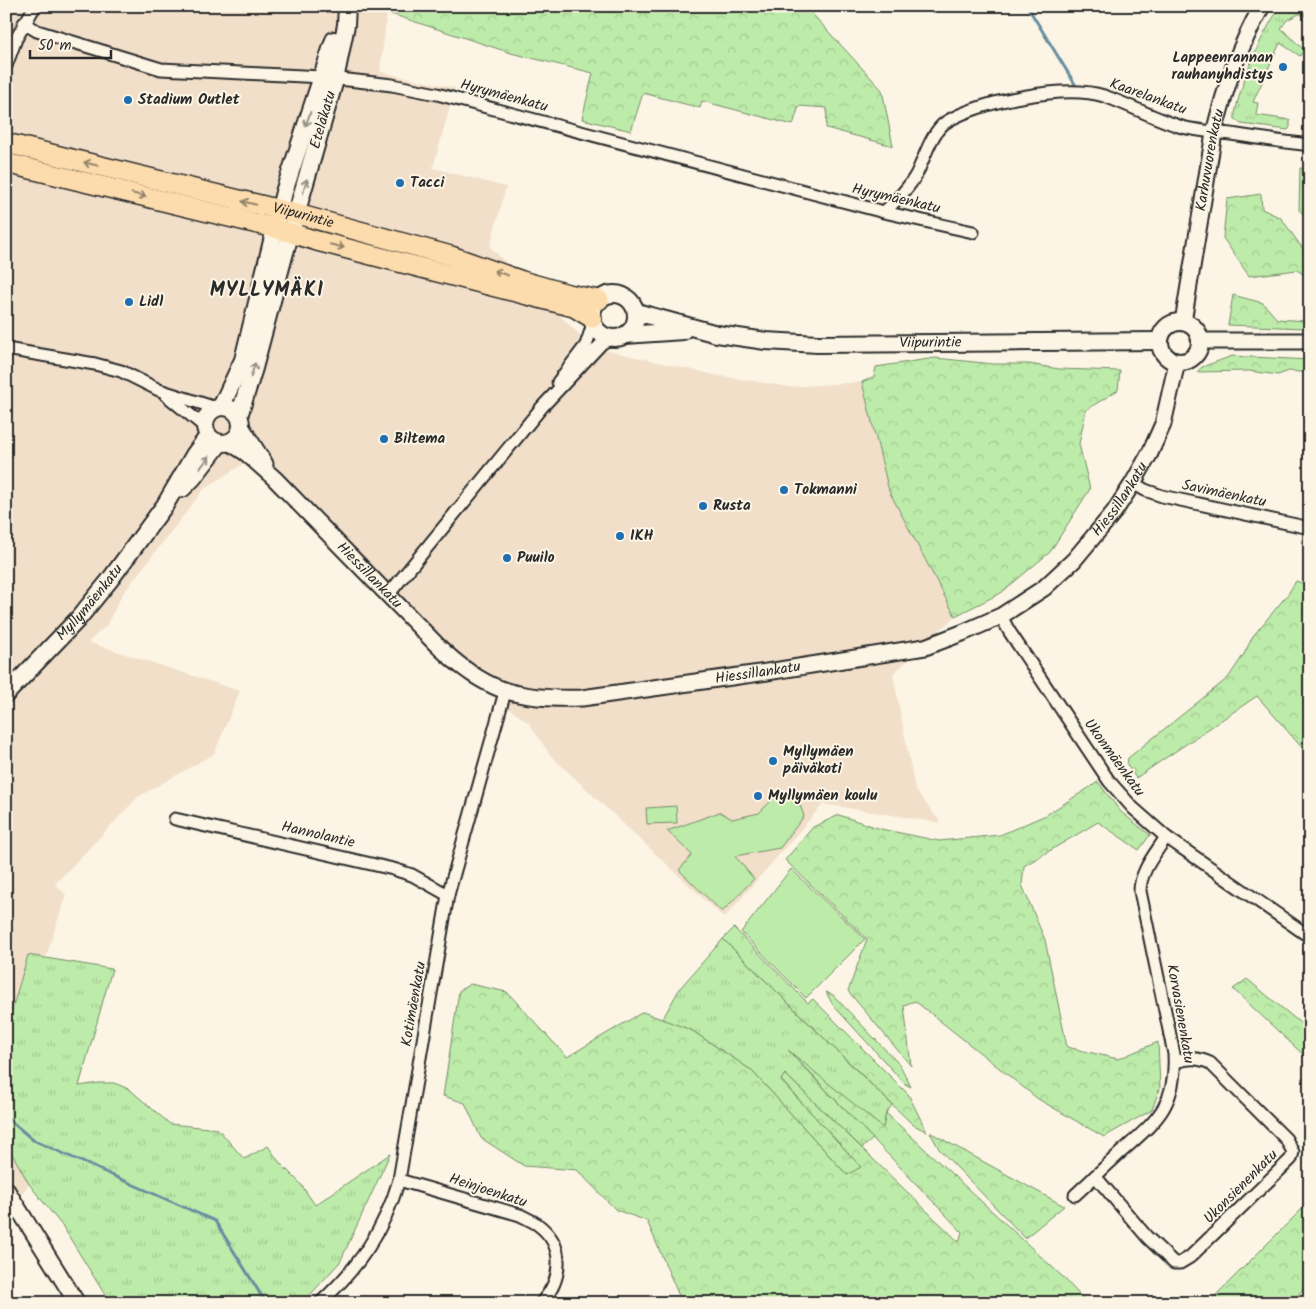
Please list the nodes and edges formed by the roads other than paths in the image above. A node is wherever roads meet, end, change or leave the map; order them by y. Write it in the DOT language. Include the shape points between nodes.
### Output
graph roads {
  1 [pos="35,6"];
  2 [pos="345,6"];
  3 [pos="1262,6"];
  4 [pos="24,23"];
  5 [pos="6,66"];
  6 [pos="328,78"];
  7 [pos="1214,133"];
  8 [pos="6,143"];
  9 [pos="1310,145"];
  10 [pos="6,163"];
  11 [pos="884,212"];
  12 [pos="285,221"];
  13 [pos="973,232"];
  14 [pos="599,300"];
  15 [pos="636,312"];
  16 [pos="592,321"];
  17 [pos="1183,322"];
  18 [pos="700,331"];
  19 [pos="618,337"];
  20 [pos="1160,341"];
  21 [pos="1201,341"];
  22 [pos="1310,341"];
  23 [pos="6,349"];
  24 [pos="1177,362"];
  25 [pos="159,390"];
  26 [pos="542,407"];
  27 [pos="219,408"];
  28 [pos="240,421"];
  29 [pos="215,437"];
  30 [pos="274,478"];
  31 [pos="1133,483"];
  32 [pos="1310,528"];
  33 [pos="388,595"];
  34 [pos="1001,616"];
  35 [pos="505,692"];
  36 [pos="6,694"];
  37 [pos="175,819"];
  38 [pos="1166,837"];
  39 [pos="448,895"];
  40 [pos="1310,937"];
  41 [pos="1174,1062"];
  42 [pos="1095,1176"];
  43 [pos="399,1180"];
  44 [pos="6,1189"];
  45 [pos="1075,1195"];
  46 [pos="77,1303"];
  47 [pos="320,1303"];
  48 [pos="541,1303"];
  1 -- 4 [label="street"];
  2 -- 6 [label="main road, Eteläkatu" via="346,25"];
  3 -- 7 [label="street, Karhuvuorenkatu" via="1232,69"];
  4 -- 5 [label="street"];
  4 -- 6 [label="street, Hyrymäenkatu" via="37,31 161,68"];
  6 -- 11 [label="street, Hyrymäenkatu" via="437,94"];
  6 -- 12 [label="main road, Eteläkatu"];
  7 -- 9 [label="street, Kaarelankatu"];
  7 -- 11 [label="street, Kaarelankatu" via="1182,126 1102,96 1075,92 1004,101 944,123 915,176"];
  7 -- 17 [label="street, Karhuvuorenkatu"];
  12 -- 8 [label="main road, Viipurintie, one-way"];
  10 -- 12 [label="main road, Viipurintie, one-way"];
  11 -- 13 [label="street, Hyrymäenkatu"];
  14 -- 12 [label="main road, Viipurintie, one-way" via="451,256"];
  12 -- 16 [label="main road, Viipurintie, one-way" via="317,241 574,307"];
  12 -- 27 [label="main road" via="243,360"];
  28 -- 12 [label="main road, one-way"];
  14 -- 15 [label="main road" via="611,294 624,296"];
  14 -- 16 [label="main road"];
  15 -- 18 [label="main road, Viipurintie"];
  15 -- 19 [label="main road" via="632,329"];
  16 -- 19 [label="main road" via="604,336"];
  16 -- 26 [label="street" via="586,346"];
  17 -- 20 [label="main road" via="1169,324"];
  17 -- 21 [label="main road" via="1195,328"];
  18 -- 19 [label="main road, Viipurintie"];
  18 -- 20 [label="main road, Viipurintie" via="766,341 818,344"];
  19 -- 26 [label="street" via="602,343"];
  20 -- 24 [label="main road" via="1164,355"];
  21 -- 22 [label="street"];
  21 -- 24 [label="main road" via="1196,354 1184,362"];
  23 -- 25 [label="street, Hiessillankatu" via="121,371"];
  24 -- 31 [label="street, Hiessillankatu" via="1163,424"];
  25 -- 27 [label="street, Hiessillankatu"];
  25 -- 29 [label="street, Hiessillankatu"];
  26 -- 33 [label="street"];
  27 -- 28 [label="main road" via="234,411"];
  27 -- 29 [label="main road" via="210,412 206,419"];
  28 -- 29 [label="main road" via="238,436"];
  28 -- 30 [label="street, Hiessillankatu"];
  29 -- 30 [label="street, Hiessillankatu" via="246,453"];
  29 -- 36 [label="main road, Myllymäenkatu" via="194,455 166,505 109,581 78,619"];
  30 -- 33 [label="street, Hiessillankatu"];
  31 -- 32 [label="street, Savimäenkatu" via="1162,496"];
  31 -- 34 [label="street, Hiessillankatu" via="1074,560 1044,588"];
  33 -- 35 [label="street, Hiessillankatu" via="460,667"];
  34 -- 35 [label="street, Hiessillankatu" via="925,646 767,672 582,698 552,699"];
  34 -- 38 [label="street, Ukonmäenkatu" via="1109,781"];
  35 -- 39 [label="street, Kotimäenkatu"];
  37 -- 39 [label="street, Hannolantie" via="383,866 412,875"];
  38 -- 40 [label="street, Ukonmäenkatu"];
  38 -- 41 [label="street, Korvasienenkatu" via="1145,872 1140,891"];
  39 -- 43 [label="street, Kotimäenkatu"];
  41 -- 42 [label="street, Korvasienenkatu" via="1172,1091 1161,1114"];
  41 -- 42 [label="street, Ukonsienenkatu" via="1200,1058 1210,1063 1286,1139 1293,1152 1291,1160 1190,1257 1174,1264"];
  42 -- 45 [label="street, Korvasienenkatu"];
  43 -- 47 [label="street, Kotimäenkatu" via="392,1206 367,1249 339,1285"];
  43 -- 48 [label="street, Heinjoenkatu" via="520,1215 538,1225 551,1239 558,1265 556,1279"];
  44 -- 46 [label="street"];
}
